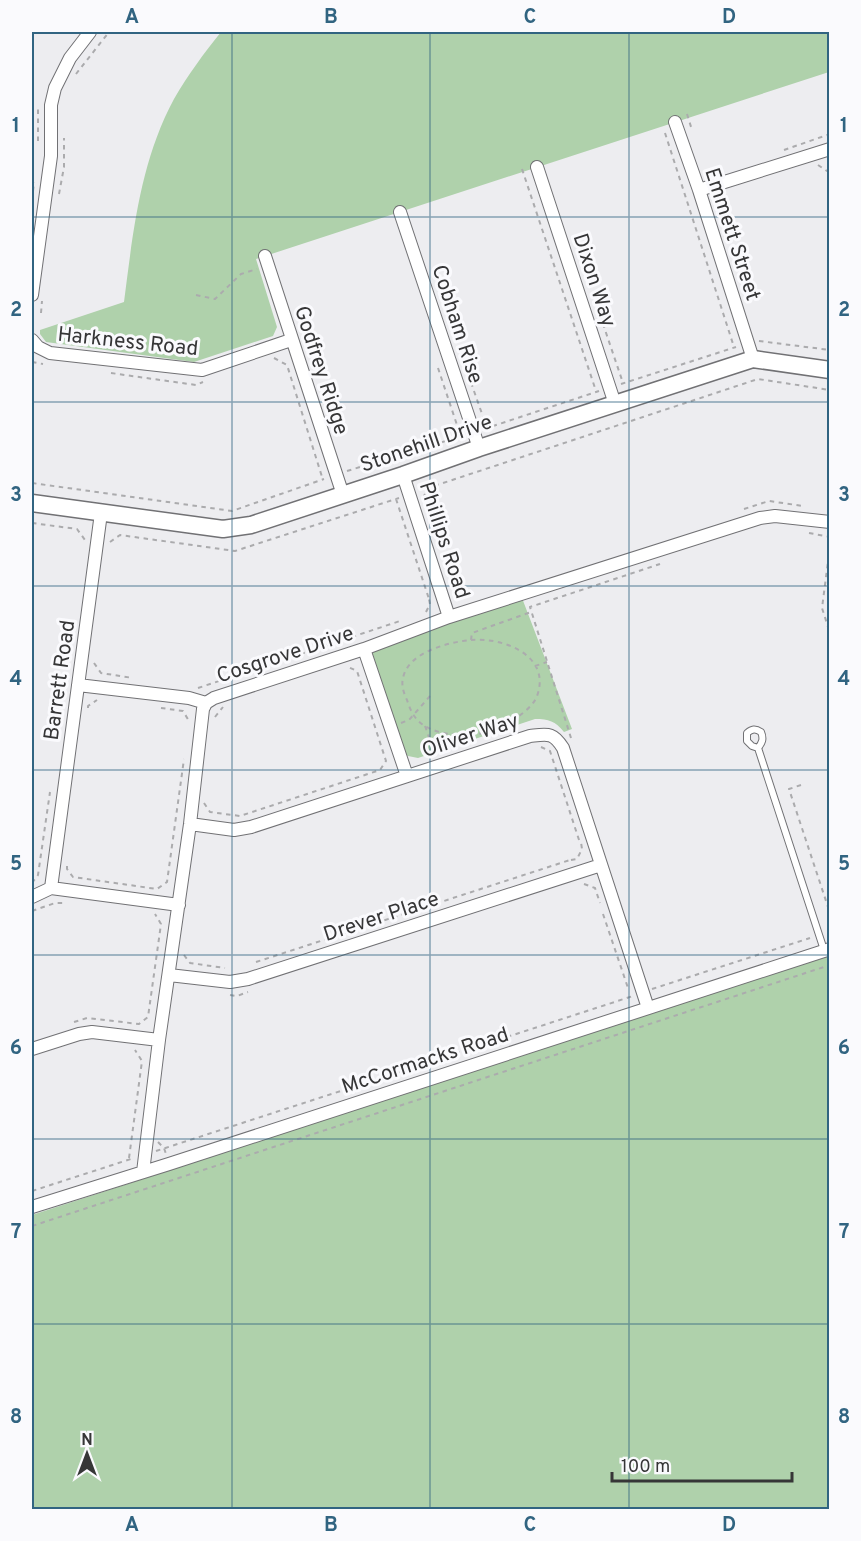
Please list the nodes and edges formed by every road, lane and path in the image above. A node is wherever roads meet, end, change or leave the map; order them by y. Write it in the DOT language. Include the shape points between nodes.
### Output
graph roads {
  1 [pos="90,32"];
  2 [pos="109,32"];
  3 [pos="76,75"];
  4 [pos="687,114"];
  5 [pos="675,122"];
  6 [pos="665,133"];
  7 [pos="63,134"];
  8 [pos="830,134"];
  9 [pos="693,136"];
  10 [pos="830,149"];
  11 [pos="777,152"];
  12 [pos="819,165"];
  13 [pos="537,167"];
  14 [pos="522,169"];
  15 [pos="830,173"];
  16 [pos="699,190"];
  17 [pos="723,196"];
  18 [pos="58,201"];
  19 [pos="717,209"];
  20 [pos="400,212"];
  21 [pos="267,261"];
  22 [pos="195,295"];
  23 [pos="37,298"];
  24 [pos="41,313"];
  25 [pos="32,340"];
  26 [pos="291,340"];
  27 [pos="761,340"];
  28 [pos="830,350"];
  29 [pos="274,358"];
  30 [pos="753,359"];
  31 [pos="32,362"];
  32 [pos="43,364"];
  33 [pos="830,370"];
  34 [pos="102,372"];
  35 [pos="208,381"];
  36 [pos="623,383"];
  37 [pos="830,390"];
  38 [pos="615,404"];
  39 [pos="487,428"];
  40 [pos="461,437"];
  41 [pos="479,448"];
  42 [pos="336,475"];
  43 [pos="403,475"];
  44 [pos="323,480"];
  45 [pos="32,483"];
  46 [pos="343,495"];
  47 [pos="423,498"];
  48 [pos="32,503"];
  49 [pos="809,507"];
  50 [pos="735,512"];
  51 [pos="101,513"];
  52 [pos="830,522"];
  53 [pos="804,532"];
  54 [pos="830,537"];
  55 [pos="830,546"];
  56 [pos="669,561"];
  57 [pos="429,599"];
  58 [pos="531,612"];
  59 [pos="425,613"];
  60 [pos="449,618"];
  61 [pos="404,620"];
  62 [pos="830,633"];
  63 [pos="471,640"];
  64 [pos="329,645"];
  65 [pos="364,649"];
  66 [pos="334,658"];
  67 [pos="547,662"];
  68 [pos="94,664"];
  69 [pos="535,666"];
  70 [pos="139,679"];
  71 [pos="78,685"];
  72 [pos="198,688"];
  73 [pos="430,696"];
  74 [pos="101,700"];
  75 [pos="206,703"];
  76 [pos="224,706"];
  77 [pos="160,708"];
  78 [pos="414,715"];
  79 [pos="87,717"];
  80 [pos="189,721"];
  81 [pos="425,725"];
  82 [pos="214,726"];
  83 [pos="390,726"];
  84 [pos="572,741"];
  85 [pos="539,746"];
  86 [pos="758,748"];
  87 [pos="184,756"];
  88 [pos="439,765"];
  89 [pos="406,776"];
  90 [pos="51,785"];
  91 [pos="801,785"];
  92 [pos="204,802"];
  93 [pos="216,813"];
  94 [pos="190,824"];
  95 [pos="215,827"];
  96 [pos="592,838"];
  97 [pos="580,843"];
  98 [pos="570,860"];
  99 [pos="40,862"];
  100 [pos="54,864"];
  101 [pos="601,865"];
  102 [pos="575,874"];
  103 [pos="32,883"];
  104 [pos="51,888"];
  105 [pos="32,897"];
  106 [pos="69,903"];
  107 [pos="600,904"];
  108 [pos="178,905"];
  109 [pos="32,911"];
  110 [pos="603,912"];
  111 [pos="152,913"];
  112 [pos="830,913"];
  113 [pos="819,935"];
  114 [pos="827,950"];
  115 [pos="184,954"];
  116 [pos="256,963"];
  117 [pos="830,965"];
  118 [pos="225,968"];
  119 [pos="169,975"];
  120 [pos="248,992"];
  121 [pos="226,994"];
  122 [pos="637,995"];
  123 [pos="648,1008"];
  124 [pos="65,1025"];
  125 [pos="159,1040"];
  126 [pos="32,1049"];
  127 [pos="130,1049"];
  128 [pos="157,1140"];
  129 [pos="164,1148"];
  130 [pos="145,1154"];
  131 [pos="128,1160"];
  132 [pos="143,1172"];
  133 [pos="32,1191"];
  134 [pos="32,1207"];
  135 [pos="32,1226"];
  1 -- 23 [label="street" via="70,58 51,105 51,156"];
  2 -- 3 [label="path"];
  4 -- 9 [label="path"];
  5 -- 16 [label="street, Emmett Street"];
  6 -- 36 [label="path" via="734,347"];
  7 -- 18 [label="path" via="64,167"];
  8 -- 11 [label="path"];
  10 -- 16 [label="street"];
  12 -- 15 [label="path"];
  13 -- 38 [label="street, Dixon Way"];
  14 -- 39 [label="path" via="597,392"];
  16 -- 30 [label="street, Emmett Street"];
  17 -- 19 [label="path"];
  20 -- 41 [label="street, Cobham Rise"];
  21 -- 22 [label="path" via="241,274 215,299"];
  21 -- 26 [label="street, Godfrey Ridge"];
  23 -- 24 [label="path"];
  25 -- 26 [label="street, Harkness Road" via="50,353 202,370"];
  26 -- 42 [label="street, Godfrey Ridge"];
  27 -- 28 [label="path"];
  29 -- 44 [label="path" via="286,365"];
  30 -- 33 [label="street, Stonehill Drive"];
  30 -- 38 [label="street, Stonehill Drive"];
  31 -- 32 [label="path"];
  34 -- 35 [label="path" via="196,385"];
  37 -- 47 [label="path" via="758,379 428,488"];
  38 -- 41 [label="street, Stonehill Drive"];
  40 -- 42 [label="path"];
  41 -- 43 [label="street, Stonehill Drive"];
  42 -- 44 [label="path"];
  42 -- 46 [label="street, Godfrey Ridge"];
  43 -- 46 [label="street, Stonehill Drive"];
  43 -- 60 [label="street, Phillips Road"];
  44 -- 45 [label="path" via="232,511"];
  46 -- 51 [label="street, Stonehill Drive" via="251,525 223,529"];
  48 -- 51 [label="street, Stonehill Drive"];
  49 -- 50 [label="path" via="769,501"];
  51 -- 71 [label="street, Barrett Road"];
  52 -- 60 [label="street, Cosgrove Drive" via="760,518"];
  53 -- 54 [label="path"];
  55 -- 62 [label="path" via="822,608"];
  56 -- 58 [label="path" via="530,607"];
  57 -- 59 [label="path"];
  58 -- 63 [label="path" via="472,633"];
  58 -- 67 [label="path"];
  60 -- 65 [label="street, Cosgrove Drive"];
  61 -- 64 [label="path"];
  63 -- 69 [label="path" via="484,639 516,648"];
  63 -- 78 [label="path" via="433,648 408,668 403,679 404,694"];
  64 -- 66 [label="path"];
  64 -- 72 [label="path"];
  65 -- 66 [label="street, Cosgrove Drive"];
  65 -- 83 [label="street"];
  66 -- 75 [label="street, Cosgrove Drive"];
  66 -- 93 [label="path" via="338,668 346,666 357,671 386,761 380,770 240,816"];
  67 -- 69 [label="path"];
  67 -- 84 [label="path"];
  68 -- 70 [label="path" via="101,674"];
  69 -- 81 [label="path" via="540,682 537,698 507,726 477,734 449,734"];
  71 -- 75 [label="street"];
  71 -- 100 [label="street, Barrett Road"];
  73 -- 78 [label="path"];
  74 -- 79 [label="path" via="88,706"];
  75 -- 94 [label="street, Cosgrove Drive"];
  76 -- 82 [label="path"];
  77 -- 80 [label="path" via="183,711"];
  78 -- 81 [label="path"];
  78 -- 83 [label="path"];
  81 -- 88 [label="path"];
  83 -- 89 [label="street"];
  85 -- 97 [label="path" via="550,751"];
  86 -- 113 [label="lane"];
  87 -- 100 [label="path" via="167,882 157,889 73,877 67,865"];
  88 -- 89 [label="street, Oliver Way"];
  88 -- 96 [label="street, Oliver Way" via="530,736 545,734 556,738 563,748"];
  89 -- 95 [label="street, Oliver Way" via="251,827"];
  90 -- 99 [label="path"];
  91 -- 112 [label="path" via="789,789"];
  92 -- 93 [label="path" via="210,812"];
  93 -- 95 [label="path"];
  94 -- 95 [label="street, Oliver Way"];
  94 -- 108 [label="street, Cosgrove Drive"];
  96 -- 97 [label="path"];
  96 -- 101 [label="street, Oliver Way"];
  97 -- 98 [label="path" via="582,849 577,859"];
  98 -- 102 [label="path"];
  98 -- 116 [label="path"];
  99 -- 100 [label="path"];
  99 -- 103 [label="path"];
  100 -- 104 [label="street, Barrett Road"];
  101 -- 102 [label="street, Drever Place"];
  101 -- 122 [label="street, Oliver Way"];
  102 -- 107 [label="path" via="578,885 585,883 595,888"];
  102 -- 119 [label="street, Drever Place" via="248,979 230,982"];
  104 -- 105 [label="street"];
  104 -- 108 [label="street"];
  106 -- 109 [label="path"];
  108 -- 119 [label="street, Cosgrove Drive"];
  110 -- 122 [label="path"];
  111 -- 124 [label="path" via="161,924 148,1017 140,1024 87,1018"];
  113 -- 114 [label="lane"];
  113 -- 122 [label="path"];
  114 -- 123 [label="street, McCormacks Road"];
  115 -- 118 [label="path" via="190,963"];
  117 -- 135 [label="path"];
  119 -- 125 [label="street, Cosgrove Drive"];
  120 -- 121 [label="path"];
  122 -- 123 [label="street, Oliver Way"];
  122 -- 129 [label="path"];
  123 -- 132 [label="street, McCormacks Road"];
  125 -- 126 [label="street" via="92,1032"];
  125 -- 130 [label="street, Cosgrove Drive"];
  127 -- 131 [label="path" via="142,1060"];
  128 -- 129 [label="path"];
  129 -- 130 [label="path"];
  130 -- 131 [label="path"];
  130 -- 132 [label="street, Cosgrove Drive"];
  131 -- 133 [label="path"];
  132 -- 134 [label="street, McCormacks Road"];
}
